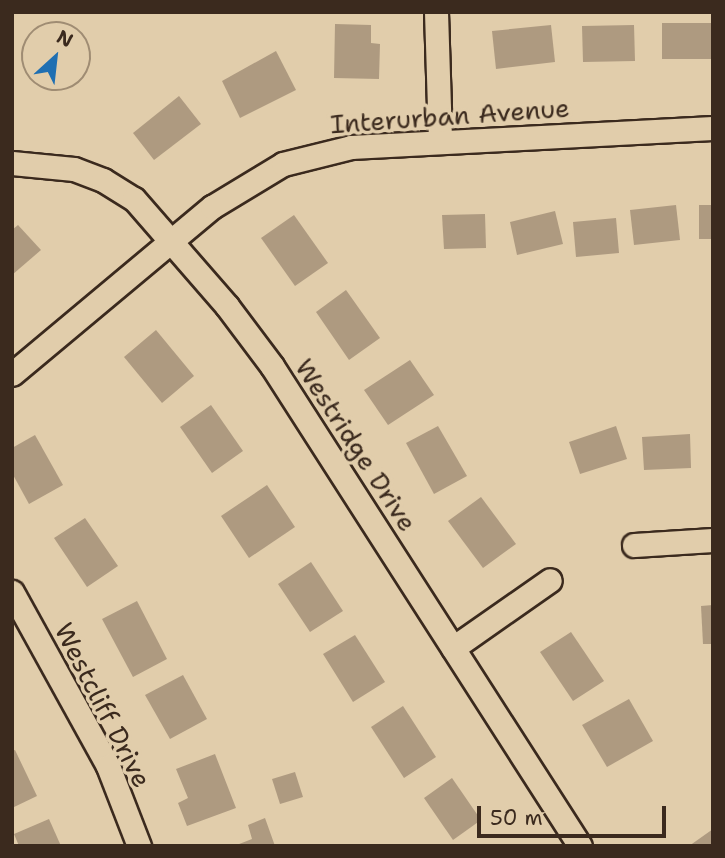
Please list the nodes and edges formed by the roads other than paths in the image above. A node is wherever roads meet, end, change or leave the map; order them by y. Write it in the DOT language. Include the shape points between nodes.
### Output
graph roads {
  1 [pos="436,12"];
  2 [pos="713,128"];
  3 [pos="440,142"];
  4 [pos="12,163"];
  5 [pos="172,240"];
  6 [pos="12,374"];
  7 [pos="713,540"];
  8 [pos="634,545"];
  9 [pos="550,580"];
  10 [pos="12,592"];
  11 [pos="453,648"];
  12 [pos="139,846"];
  13 [pos="580,846"];
  1 -- 3 [label="street"];
  2 -- 3 [label="street, Interurban Avenue"];
  3 -- 5 [label="street, Interurban Avenue" via="351,147 283,164 212,206"];
  4 -- 5 [label="street, Westridge Drive" via="74,169 103,180 134,199"];
  5 -- 6 [label="street, Interurban Avenue"];
  5 -- 11 [label="street, Westridge Drive" via="272,366"];
  7 -- 8 [label="street"];
  9 -- 11 [label="street"];
  10 -- 12 [label="street, Westcliff Drive" via="108,766"];
  11 -- 13 [label="street, Westridge Drive"];
}
